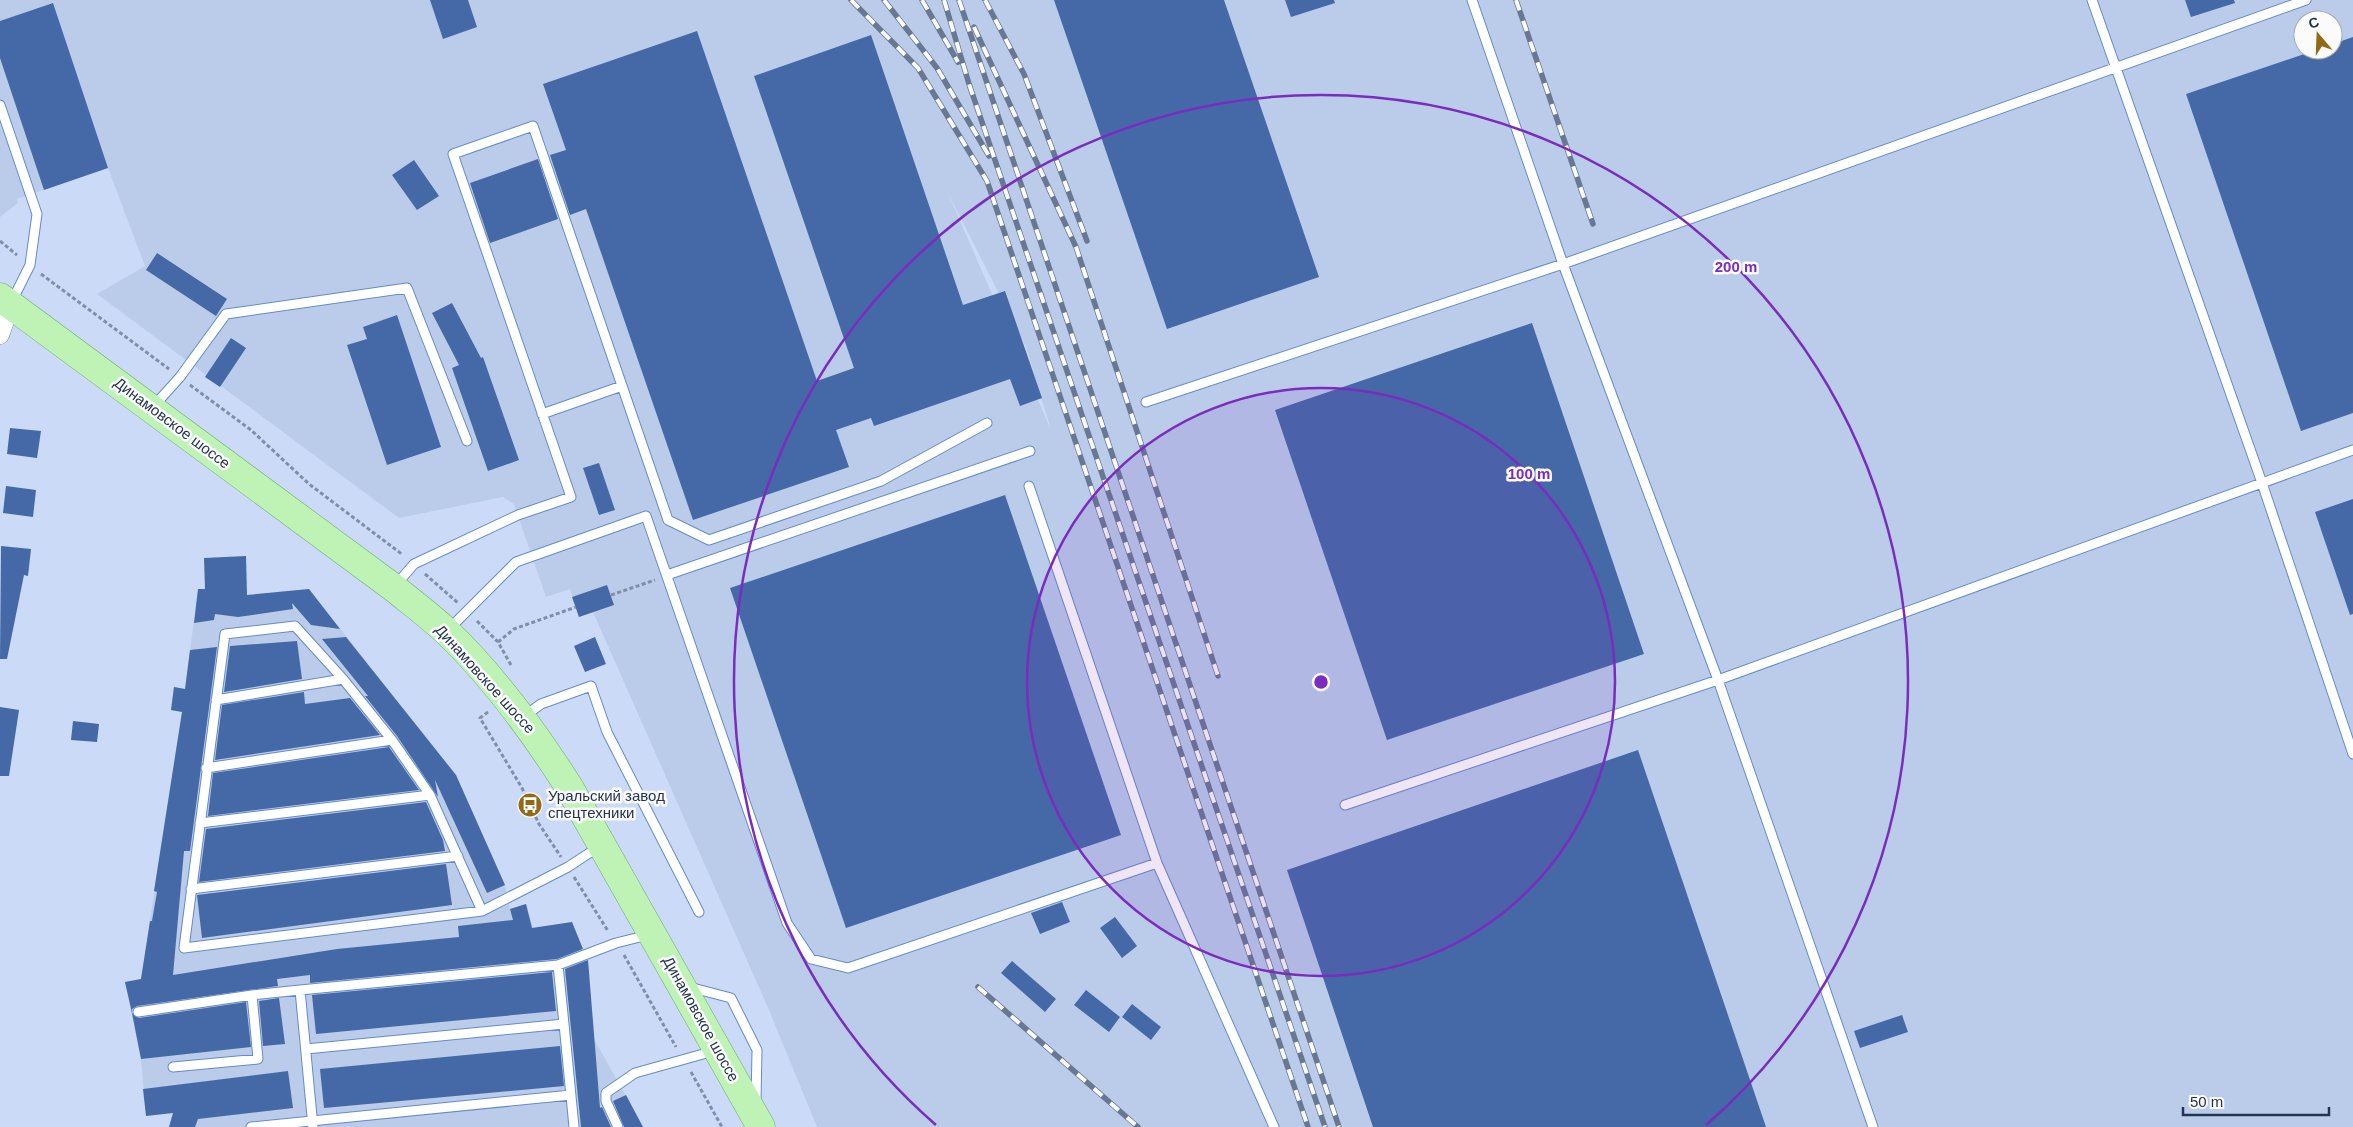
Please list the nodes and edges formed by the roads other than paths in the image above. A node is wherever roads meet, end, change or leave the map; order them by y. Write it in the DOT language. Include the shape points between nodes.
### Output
graph roads {
  1 [pos="1472,0"];
  2 [pos="2092,0"];
  3 [pos="2306,0"];
  4 [pos="2115,67"];
  5 [pos="0,105"];
  6 [pos="1563,264"];
  7 [pos="5,300"];
  8 [pos="0,336"];
  9 [pos="622,386"];
  10 [pos="1146,402"];
  11 [pos="152,408"];
  12 [pos="542,414"];
  13 [pos="987,423"];
  14 [pos="467,441"];
  15 [pos="2353,450"];
  16 [pos="1030,451"];
  17 [pos="2262,483"];
  18 [pos="1029,486"];
  19 [pos="667,575"];
  20 [pos="394,588"];
  21 [pos="446,632"];
  22 [pos="343,679"];
  23 [pos="1718,680"];
  24 [pos="216,700"];
  25 [pos="521,719"];
  26 [pos="392,740"];
  27 [pos="2353,754"];
  28 [pos="206,768"];
  29 [pos="430,795"];
  30 [pos="1345,805"];
  31 [pos="200,824"];
  32 [pos="602,844"];
  33 [pos="458,856"];
  34 [pos="1157,863"];
  35 [pos="191,889"];
  36 [pos="482,911"];
  37 [pos="699,912"];
  38 [pos="653,933"];
  39 [pos="558,964"];
  40 [pos="681,985"];
  41 [pos="300,990"];
  42 [pos="252,995"];
  43 [pos="138,1012"];
  44 [pos="564,1024"];
  45 [pos="306,1049"];
  46 [pos="717,1050"];
  47 [pos="173,1067"];
  48 [pos="570,1096"];
  49 [pos="313,1124"];
  50 [pos="756,1124"];
  51 [pos="251,1127"];
  52 [pos="574,1127"];
  53 [pos="618,1127"];
  54 [pos="1274,1127"];
  55 [pos="1873,1127"];
  1 -- 6 [label="lane"];
  2 -- 4 [label="lane"];
  3 -- 4 [label="lane"];
  4 -- 6 [label="lane"];
  4 -- 17 [label="lane"];
  5 -- 7 [label="lane" via="37,214 30,265"];
  6 -- 10 [label="lane"];
  6 -- 23 [label="lane"];
  7 -- 8 [label="street"];
  7 -- 11 [label="main road, Динамовское шоссе"];
  9 -- 12 [label="lane"];
  9 -- 12 [label="lane" via="533,126 453,154"];
  9 -- 13 [label="lane" via="668,520 710,540 881,481"];
  11 -- 14 [label="lane" via="180,377 226,314 407,288"];
  11 -- 20 [label="main road, Динамовское шоссе"];
  12 -- 20 [label="lane" via="571,497 518,516 414,564"];
  15 -- 17 [label="lane"];
  16 -- 19 [label="lane"];
  17 -- 23 [label="lane"];
  17 -- 27 [label="lane"];
  18 -- 34 [label="lane"];
  19 -- 21 [label="lane" via="646,516 516,562"];
  19 -- 34 [label="lane" via="787,923 811,960 848,968"];
  20 -- 21 [label="main road, Динамовское шоссе"];
  21 -- 25 [label="main road, Динамовское шоссе"];
  22 -- 24 [label="lane"];
  22 -- 24 [label="lane" via="295,626 225,634"];
  22 -- 26 [label="lane"];
  23 -- 30 [label="lane"];
  23 -- 55 [label="lane"];
  24 -- 28 [label="lane"];
  25 -- 32 [label="main road, Динамовское шоссе" via="540,740"];
  25 -- 37 [label="lane" via="541,704 591,686 607,732"];
  26 -- 28 [label="lane"];
  26 -- 29 [label="lane"];
  28 -- 31 [label="lane"];
  29 -- 31 [label="lane"];
  29 -- 33 [label="lane"];
  31 -- 35 [label="lane"];
  32 -- 36 [label="lane" via="568,867"];
  32 -- 38 [label="main road, Динамовское шоссе"];
  33 -- 35 [label="lane"];
  33 -- 36 [label="lane"];
  34 -- 54 [label="lane"];
  35 -- 36 [label="lane" via="184,948"];
  38 -- 39 [label="lane"];
  38 -- 40 [label="main road, Динамовское шоссе"];
  39 -- 41 [label="lane"];
  39 -- 44 [label="lane"];
  40 -- 46 [label="main road, Динамовское шоссе"];
  40 -- 50 [label="lane" via="731,998 757,1050"];
  41 -- 42 [label="lane"];
  41 -- 45 [label="lane"];
  42 -- 43 [label="lane"];
  42 -- 47 [label="lane" via="258,1059"];
  44 -- 45 [label="lane"];
  44 -- 48 [label="lane"];
  45 -- 49 [label="lane"];
  46 -- 50 [label="main road, Динамовское шоссе"];
  46 -- 53 [label="lane" via="634,1073 606,1093 606,1101"];
  48 -- 49 [label="lane"];
  48 -- 52 [label="lane"];
  49 -- 51 [label="lane"];
}
